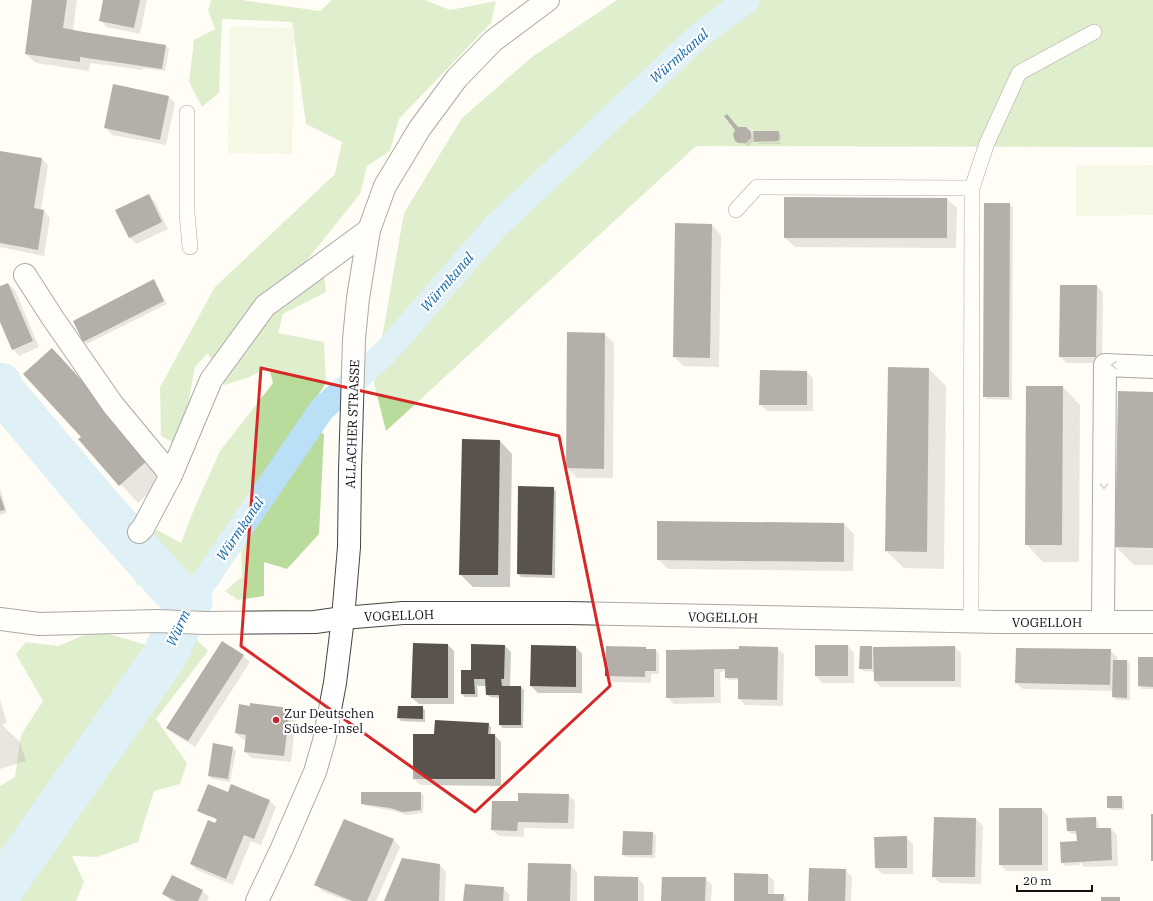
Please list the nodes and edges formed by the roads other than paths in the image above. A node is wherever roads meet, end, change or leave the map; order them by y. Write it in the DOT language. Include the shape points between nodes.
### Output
graph roads {
  1 [pos="538,2"];
  2 [pos="1094,32"];
  3 [pos="187,113"];
  4 [pos="972,188"];
  5 [pos="736,210"];
  6 [pos="369,230"];
  7 [pos="190,247"];
  8 [pos="25,275"];
  9 [pos="1153,367"];
  10 [pos="171,475"];
  11 [pos="139,532"];
  12 [pos="343,618"];
  13 [pos="0,619"];
  14 [pos="971,622"];
  15 [pos="1103,622"];
  16 [pos="1153,622"];
  17 [pos="259,900"];
  1 -- 6 [label="street, ALLACHER STRASSE" via="493,41 458,78 420,128 385,186"];
  2 -- 4 [label="lane" via="1019,73 987,143"];
  3 -- 7 [label="lane" via="187,214"];
  4 -- 5 [label="lane" via="757,187"];
  4 -- 14 [label="lane"];
  6 -- 10 [label="street" via="265,306 211,380"];
  6 -- 12 [label="street, ALLACHER STRASSE" via="354,339 349,547"];
  8 -- 10 [label="street" via="113,405"];
  9 -- 15 [label="street, one-way" via="1105,365"];
  10 -- 11 [label="street"];
  12 -- 13 [label="street, VOGELLOH" via="315,622 158,621 39,624"];
  12 -- 14 [label="street, VOGELLOH" via="391,613 568,613"];
  12 -- 17 [label="street, ALLACHER STRASSE" via="335,683 315,772"];
  14 -- 15 [label="street, VOGELLOH"];
  15 -- 16 [label="street, VOGELLOH"];
}
